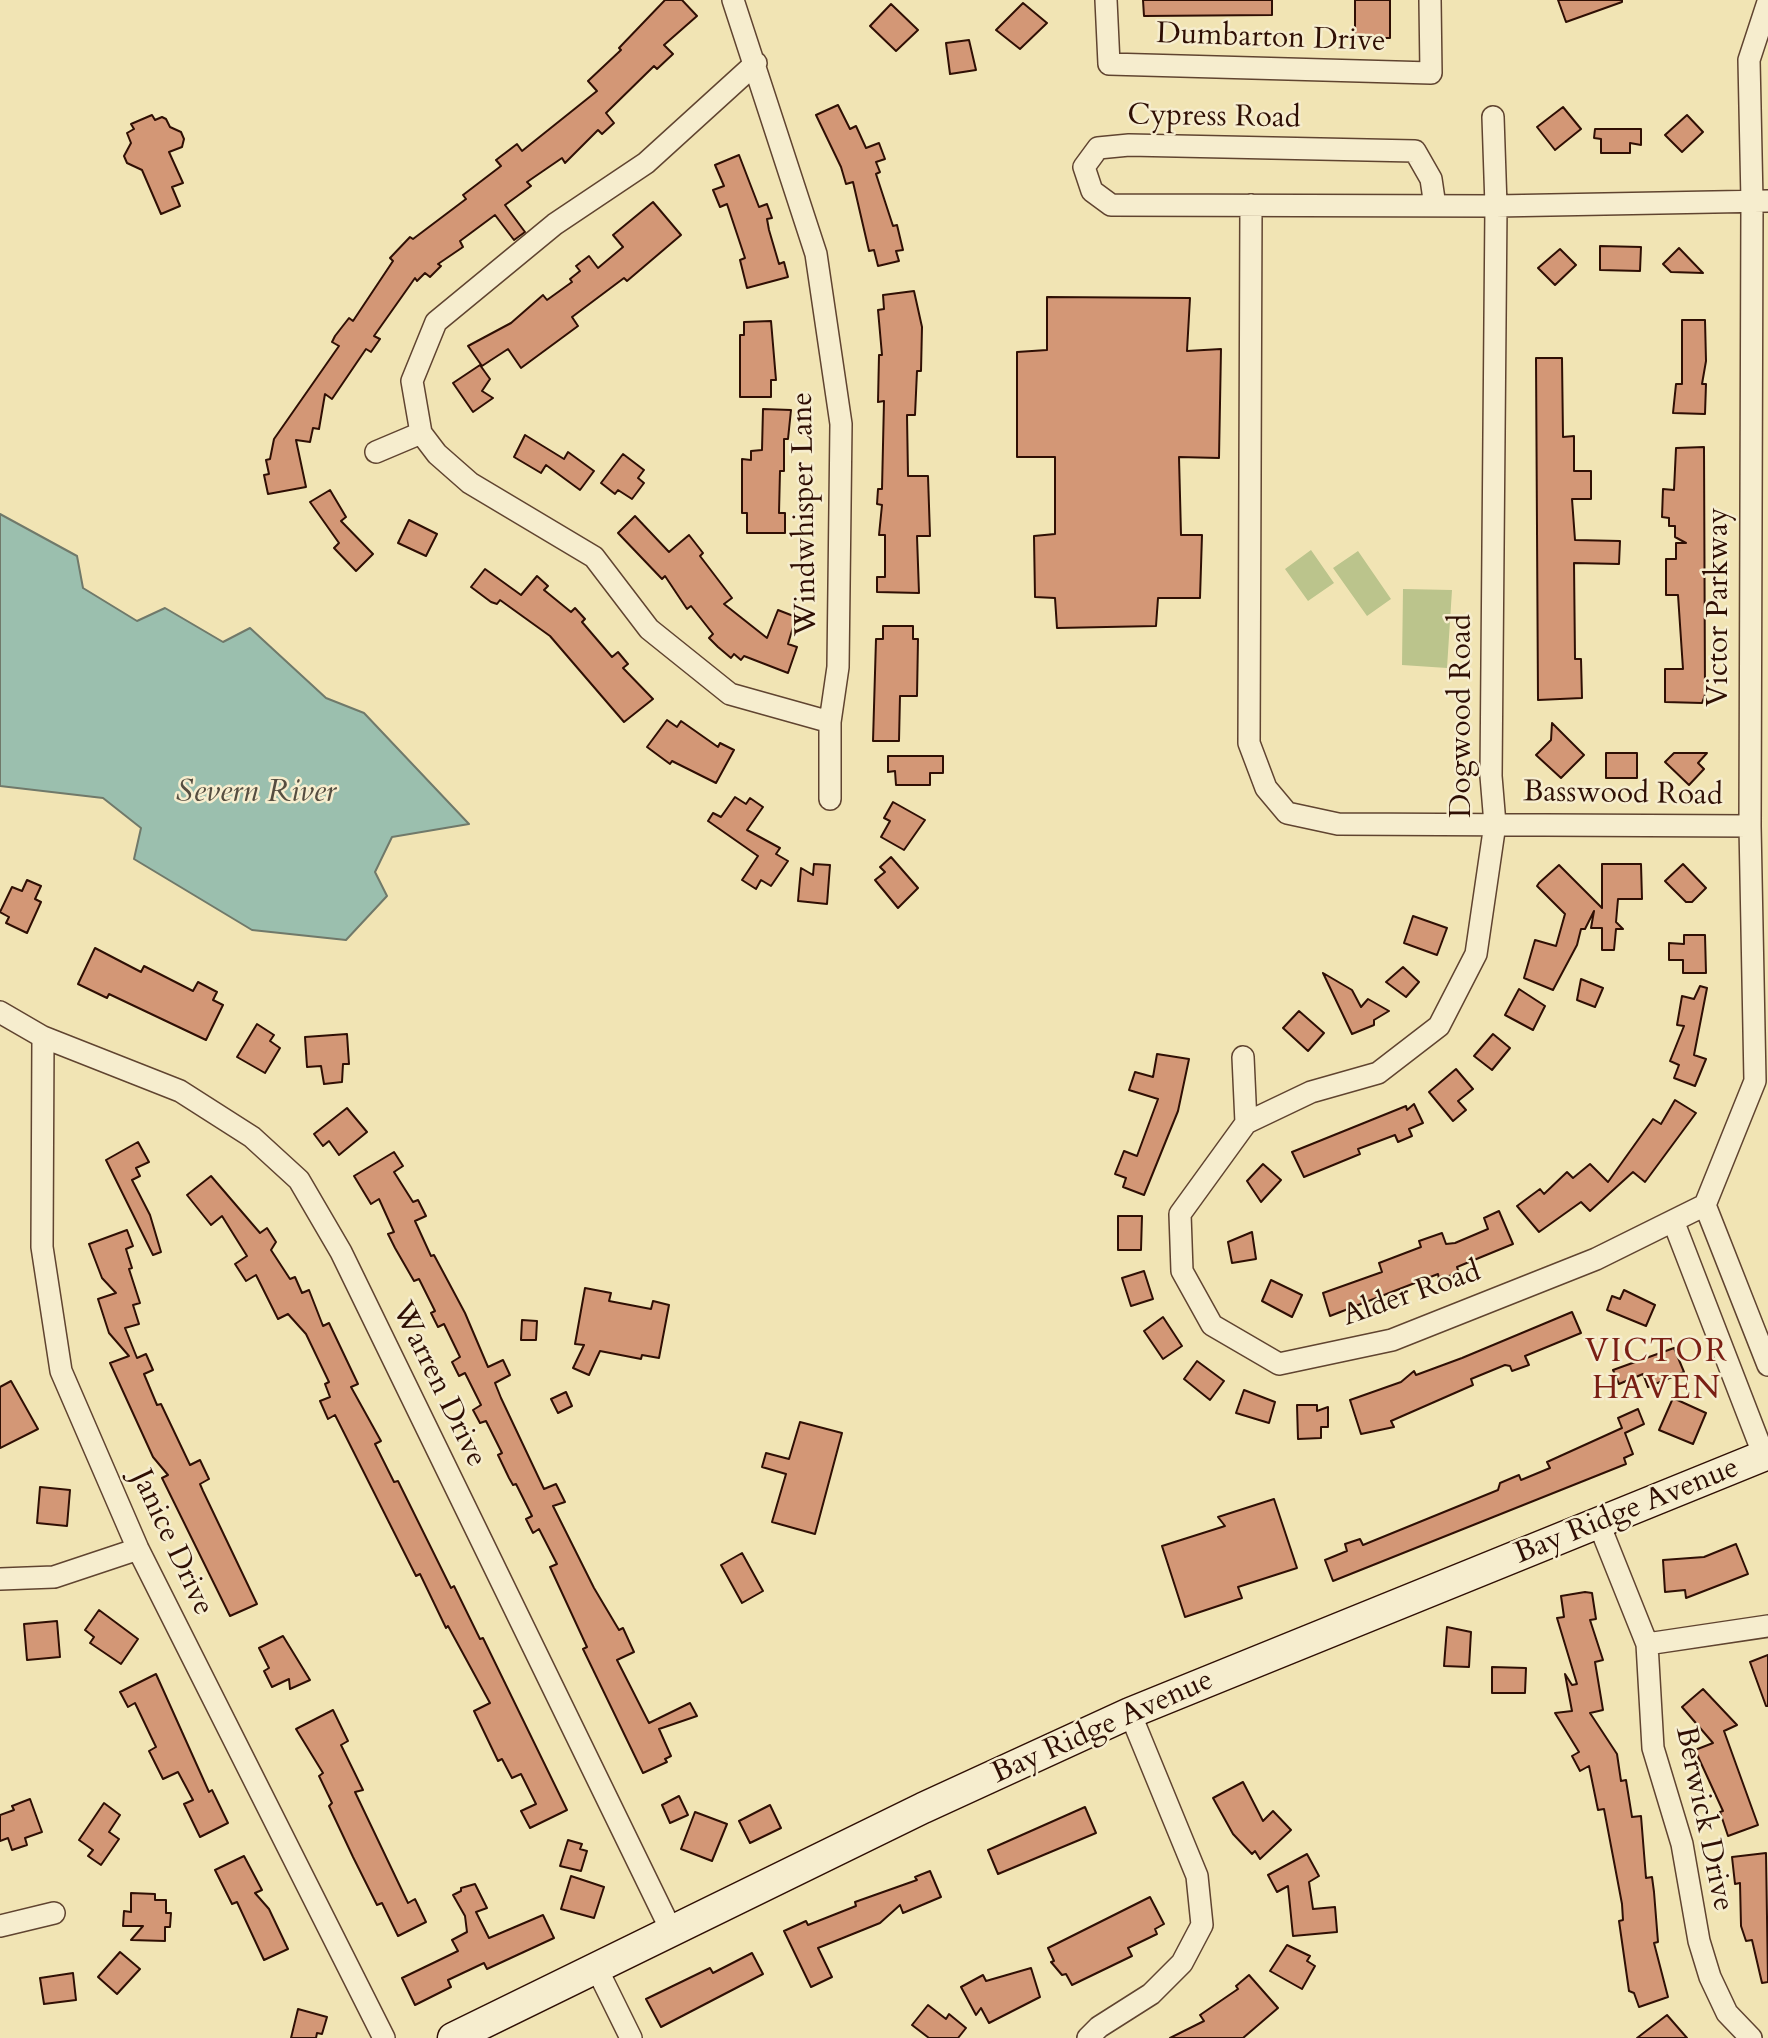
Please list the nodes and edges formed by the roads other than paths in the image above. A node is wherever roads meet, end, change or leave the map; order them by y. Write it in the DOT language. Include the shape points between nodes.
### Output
graph roads {
  1 [pos="733,0"];
  2 [pos="1106,0"];
  3 [pos="1430,0"];
  4 [pos="1768,2"];
  5 [pos="756,63"];
  6 [pos="1493,117"];
  7 [pos="1760,201"];
  8 [pos="1251,205"];
  9 [pos="1435,206"];
  10 [pos="1496,206"];
  11 [pos="421,433"];
  12 [pos="376,452"];
  13 [pos="1759,455"];
  14 [pos="830,722"];
  15 [pos="830,799"];
  16 [pos="1495,824"];
  17 [pos="1750,826"];
  18 [pos="0,1012"];
  19 [pos="43,1037"];
  20 [pos="1243,1057"];
  21 [pos="1246,1123"];
  22 [pos="1209,1171"];
  23 [pos="1705,1205"];
  24 [pos="1674,1223"];
  25 [pos="1768,1365"];
  26 [pos="1766,1455"];
  27 [pos="1599,1524"];
  28 [pos="138,1549"];
  29 [pos="0,1579"];
  30 [pos="1768,1626"];
  31 [pos="1647,1644"];
  32 [pos="1130,1713"];
  33 [pos="54,1913"];
  34 [pos="0,1926"];
  35 [pos="671,1930"];
  36 [pos="597,1969"];
  37 [pos="384,2038"];
  38 [pos="453,2038"];
  39 [pos="631,2038"];
  40 [pos="1088,2038"];
  41 [pos="1751,2038"];
  1 -- 5 [label="street, Windwhisper Lane"];
  2 -- 3 [label="street, Dumbarton Drive" via="1109,64 1431,73"];
  4 -- 7 [label="street, Victor Parkway" via="1749,60"];
  5 -- 11 [label="street" via="646,163 555,224 436,322 412,381"];
  5 -- 14 [label="street, Windwhisper Lane" via="816,254 841,424 838,667"];
  6 -- 10 [label="street, Dogwood Road"];
  7 -- 10 [label="street, Cypress Road"];
  7 -- 13 [label="street, Victor Parkway"];
  8 -- 9 [label="street, Cypress Road"];
  8 -- 9 [label="street, Cypress Road" via="1111,205 1092,191 1084,167 1098,148 1129,145 1415,151 1431,179"];
  8 -- 16 [label="street, Basswood Road" via="1249,743 1266,788 1287,813 1338,824"];
  9 -- 10 [label="street, Cypress Road"];
  10 -- 16 [label="street, Dogwood Road" via="1491,776"];
  11 -- 12 [label="street"];
  11 -- 14 [label="street" via="470,483 594,557 649,629 730,694"];
  13 -- 17 [label="street, Victor Parkway"];
  14 -- 15 [label="street, Windwhisper Lane"];
  16 -- 17 [label="street, Basswood Road"];
  16 -- 21 [label="street, Dogwood Road" via="1476,954 1439,1026 1378,1073 1311,1091"];
  17 -- 23 [label="street, Victor Parkway" via="1755,1081"];
  18 -- 19 [label="street, Warren Drive"];
  19 -- 28 [label="street, Janice Drive" via="42,1247 61,1371"];
  19 -- 35 [label="street, Warren Drive" via="180,1091 252,1137 299,1180 341,1252"];
  20 -- 21 [label="street"];
  21 -- 22 [label="street, Dogwood Road"];
  22 -- 24 [label="street, Alder Road" via="1180,1214 1182,1270 1212,1325 1279,1364 1392,1340"];
  23 -- 24 [label="street"];
  23 -- 25 [label="street"];
  24 -- 26 [label="street"];
  26 -- 27 [label="main road, Bay Ridge Avenue"];
  27 -- 31 [label="street, Berwick Drive"];
  27 -- 32 [label="main road, Bay Ridge Avenue"];
  28 -- 29 [label="street" via="54,1577"];
  28 -- 37 [label="street, Janice Drive"];
  30 -- 31 [label="street"];
  31 -- 41 [label="street, Berwick Drive" via="1653,1748 1682,1844 1699,1941 1727,2013"];
  32 -- 35 [label="main road, Bay Ridge Avenue"];
  32 -- 40 [label="street" via="1197,1876 1202,1925 1182,1963 1152,1994 1099,2026"];
  33 -- 34 [label="street"];
  35 -- 36 [label="main road, Bay Ridge Avenue"];
  36 -- 38 [label="main road, Bay Ridge Avenue"];
  36 -- 39 [label="street"];
}
